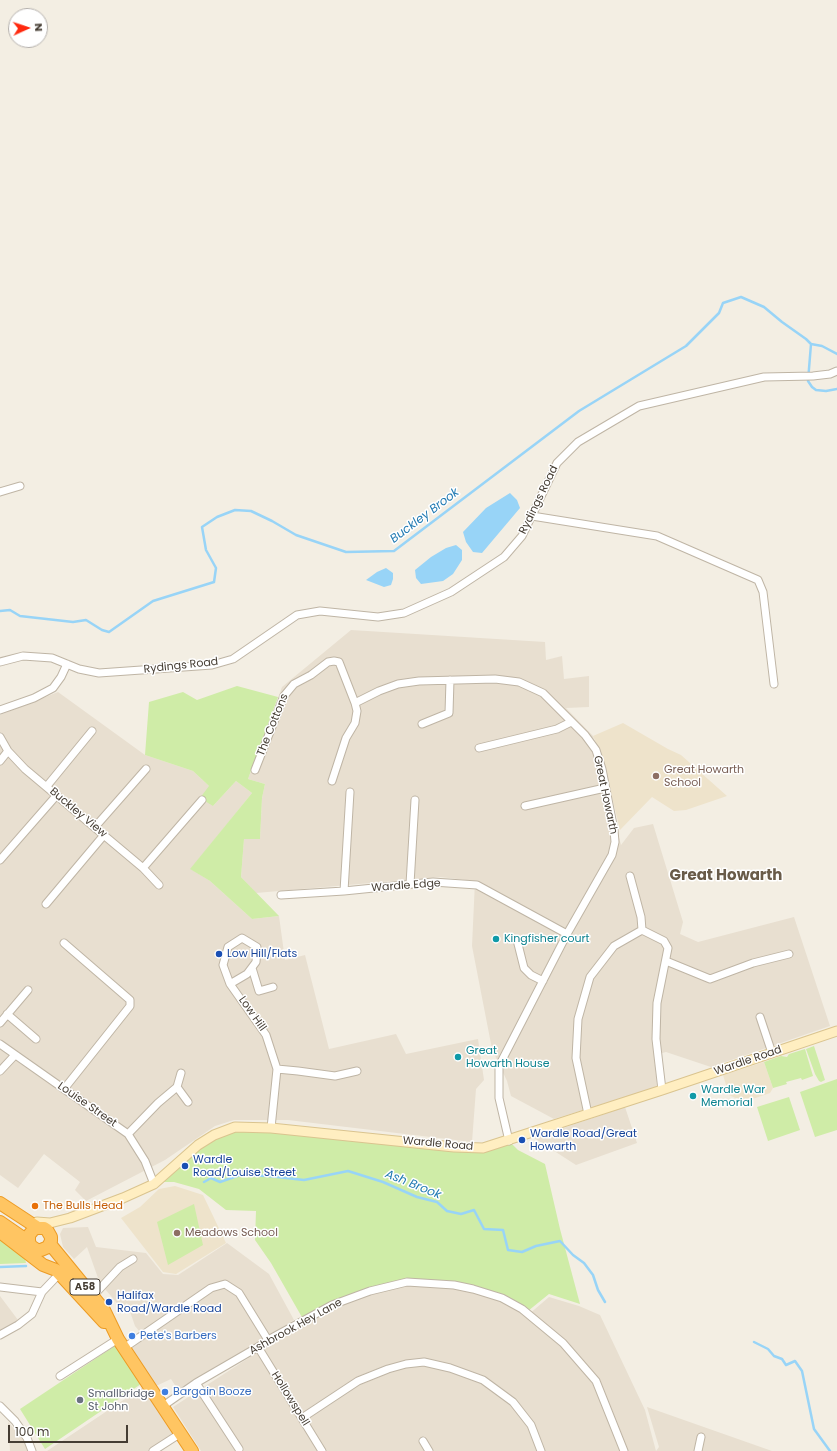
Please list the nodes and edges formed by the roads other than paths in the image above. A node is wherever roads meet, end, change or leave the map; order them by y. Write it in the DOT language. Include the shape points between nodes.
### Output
graph roads {
  1 [pos="837,371"];
  2 [pos="20,486"];
  3 [pos="0,492"];
  4 [pos="532,516"];
  5 [pos="0,662"];
  6 [pos="67,664"];
  7 [pos="450,680"];
  8 [pos="774,684"];
  9 [pos="355,703"];
  10 [pos="0,710"];
  11 [pos="571,722"];
  12 [pos="422,724"];
  13 [pos="92,731"];
  14 [pos="0,737"];
  15 [pos="479,748"];
  16 [pos="8,751"];
  17 [pos="0,761"];
  18 [pos="146,769"];
  19 [pos="255,770"];
  20 [pos="332,781"];
  21 [pos="47,786"];
  22 [pos="605,788"];
  23 [pos="350,792"];
  24 [pos="56,796"];
  25 [pos="202,800"];
  26 [pos="415,800"];
  27 [pos="525,806"];
  28 [pos="95,827"];
  29 [pos="104,835"];
  30 [pos="0,860"];
  31 [pos="143,868"];
  32 [pos="630,876"];
  33 [pos="410,884"];
  34 [pos="159,885"];
  35 [pos="344,891"];
  36 [pos="281,895"];
  37 [pos="46,904"];
  38 [pos="642,930"];
  39 [pos="567,934"];
  40 [pos="517,940"];
  41 [pos="64,943"];
  42 [pos="789,954"];
  43 [pos="666,961"];
  44 [pos="252,968"];
  45 [pos="543,981"];
  46 [pos="230,984"];
  47 [pos="273,987"];
  48 [pos="28,990"];
  49 [pos="7,1014"];
  50 [pos="760,1017"];
  51 [pos="0,1023"];
  52 [pos="837,1031"];
  53 [pos="36,1039"];
  54 [pos="0,1044"];
  55 [pos="772,1054"];
  56 [pos="15,1055"];
  57 [pos="277,1069"];
  58 [pos="357,1071"];
  59 [pos="0,1072"];
  60 [pos="181,1073"];
  61 [pos="177,1087"];
  62 [pos="64,1089"];
  63 [pos="662,1090"];
  64 [pos="188,1102"];
  65 [pos="588,1114"];
  66 [pos="271,1128"];
  67 [pos="128,1134"];
  68 [pos="509,1141"];
  69 [pos="154,1184"];
  70 [pos="0,1203"];
  71 [pos="14,1212"];
  72 [pos="70,1218"];
  73 [pos="0,1222"];
  74 [pos="0,1232"];
  75 [pos="46,1235"];
  76 [pos="29,1242"];
  77 [pos="133,1259"];
  78 [pos="61,1270"];
  79 [pos="0,1287"];
  80 [pos="42,1292"];
  81 [pos="93,1296"];
  82 [pos="0,1335"];
  83 [pos="119,1340"];
  84 [pos="268,1340"];
  85 [pos="258,1347"];
  86 [pos="60,1376"];
  87 [pos="196,1383"];
  88 [pos="0,1406"];
  89 [pos="163,1406"];
  90 [pos="302,1418"];
  91 [pos="181,1433"];
  92 [pos="701,1437"];
  93 [pos="423,1441"];
  94 [pos="239,1449"];
  95 [pos="32,1451"];
  96 [pos="153,1451"];
  97 [pos="192,1451"];
  98 [pos="322,1451"];
  99 [pos="429,1451"];
  100 [pos="541,1451"];
  101 [pos="624,1451"];
  102 [pos="698,1451"];
  1 -- 4 [label="street, Rydings Road" via="813,376 764,377 640,406 578,442 557,463"];
  2 -- 3 [label="street"];
  4 -- 6 [label="street, Rydings Road" via="522,536 504,557 451,592 404,613 378,617 320,611 297,615 233,659 212,665 99,673"];
  4 -- 8 [label="street" via="657,536 758,580 763,592"];
  5 -- 6 [label="street, Rydings Road" via="23,656 52,658"];
  6 -- 10 [label="street" via="53,688"];
  7 -- 9 [label="street, Great Howarth" via="398,684"];
  7 -- 11 [label="street, Great Howarth" via="519,682 543,693"];
  7 -- 12 [label="street" via="449,713"];
  9 -- 19 [label="street, The Cottons" via="339,662 328,662 294,684 284,696"];
  9 -- 20 [label="street" via="355,723 346,738"];
  11 -- 15 [label="street" via="557,729"];
  11 -- 22 [label="street, Great Howarth" via="596,750"];
  13 -- 21 [label="street"];
  14 -- 16 [label="street, Buckley View"];
  16 -- 17 [label="street"];
  16 -- 21 [label="street, Buckley View" via="25,769"];
  18 -- 28 [label="street"];
  21 -- 24 [label="street, Buckley View"];
  22 -- 27 [label="street"];
  22 -- 39 [label="street, Great Howarth" via="614,830 612,855"];
  23 -- 35 [label="street"];
  24 -- 28 [label="street, Buckley View"];
  24 -- 30 [label="street"];
  25 -- 31 [label="street"];
  26 -- 33 [label="street"];
  28 -- 29 [label="street, Buckley View"];
  29 -- 31 [label="street, Buckley View"];
  29 -- 37 [label="street"];
  31 -- 34 [label="street, Buckley View"];
  32 -- 38 [label="street" via="642,917"];
  33 -- 35 [label="street, Wardle Edge"];
  33 -- 39 [label="street, Wardle Edge" via="433,882 477,885"];
  35 -- 36 [label="street, Wardle Edge"];
  38 -- 43 [label="street" via="664,941 668,948"];
  38 -- 65 [label="street" via="614,946 590,977 578,1019 576,1058"];
  39 -- 45 [label="street, Great Howarth"];
  40 -- 45 [label="street" via="524,968"];
  41 -- 62 [label="street" via="130,1000 130,1006"];
  42 -- 43 [label="street" via="753,963 710,979"];
  43 -- 63 [label="street" via="658,1003 656,1039"];
  44 -- 46 [label="street"];
  44 -- 46 [label="street, Low Hill" via="256,962 257,947 242,938 228,947 223,965"];
  44 -- 47 [label="street" via="259,991"];
  45 -- 68 [label="street, Great Howarth" via="499,1066 499,1098"];
  46 -- 57 [label="street, Low Hill" via="266,1035"];
  48 -- 49 [label="street"];
  49 -- 51 [label="street"];
  49 -- 53 [label="street"];
  50 -- 55 [label="street"];
  52 -- 55 [label="street, Wardle Road"];
  54 -- 56 [label="street, Louise Street"];
  55 -- 63 [label="street, Wardle Road"];
  56 -- 59 [label="street"];
  56 -- 62 [label="street, Louise Street"];
  57 -- 58 [label="street" via="335,1076"];
  57 -- 66 [label="street, Low Hill"];
  60 -- 61 [label="street"];
  61 -- 64 [label="street"];
  61 -- 67 [label="street"];
  62 -- 67 [label="street, Louise Street"];
  63 -- 65 [label="street, Wardle Road"];
  65 -- 68 [label="street, Wardle Road"];
  66 -- 68 [label="street, Wardle Road" via="468,1148 484,1148"];
  66 -- 69 [label="street, Wardle Road" via="235,1127 214,1135 198,1145"];
  67 -- 69 [label="street, Louise Street" via="145,1161"];
  69 -- 72 [label="street, Wardle Road"];
  70 -- 71 [label="highway, A58"];
  71 -- 75 [label="highway, A58"];
  71 -- 75 [label="street, Wardle Road" via="40,1223"];
  72 -- 75 [label="street, Wardle Road"];
  72 -- 75 [label="street, Wardle Road"];
  73 -- 76 [label="highway"];
  74 -- 78 [label="highway, A58" via="43,1265"];
  75 -- 76 [label="highway" via="34,1248"];
  75 -- 76 [label="highway" via="34,1229 29,1235"];
  75 -- 78 [label="highway, A58"];
  77 -- 81 [label="street" via="120,1266"];
  78 -- 80 [label="street"];
  78 -- 81 [label="highway, A58"];
  78 -- 83 [label="highway, A58"];
  79 -- 80 [label="street"];
  80 -- 82 [label="street" via="32,1314"];
  81 -- 83 [label="highway, A58" via="104,1310"];
  83 -- 84 [label="street" via="211,1288 225,1284 240,1293"];
  83 -- 86 [label="street"];
  83 -- 89 [label="highway, A58"];
  84 -- 85 [label="street, Ashbrook Hey Lane"];
  84 -- 101 [label="street, Ashbrook Hey Lane" via="332,1305 387,1286 407,1282 454,1285 502,1298 522,1309 563,1344 596,1381"];
  85 -- 87 [label="street, Ashbrook Hey Lane"];
  85 -- 90 [label="street, Hollowspell"];
  87 -- 89 [label="street, Ashbrook Hey Lane"];
  87 -- 94 [label="street"];
  88 -- 95 [label="street" via="15,1421 27,1438"];
  89 -- 91 [label="highway, A58"];
  90 -- 98 [label="street, Hollowspell"];
  90 -- 100 [label="street" via="358,1381 388,1369 424,1362 483,1380 513,1402 531,1425"];
  91 -- 96 [label="street"];
  91 -- 97 [label="highway, A58"];
  92 -- 102 [label="street"];
  93 -- 99 [label="street"];
}
